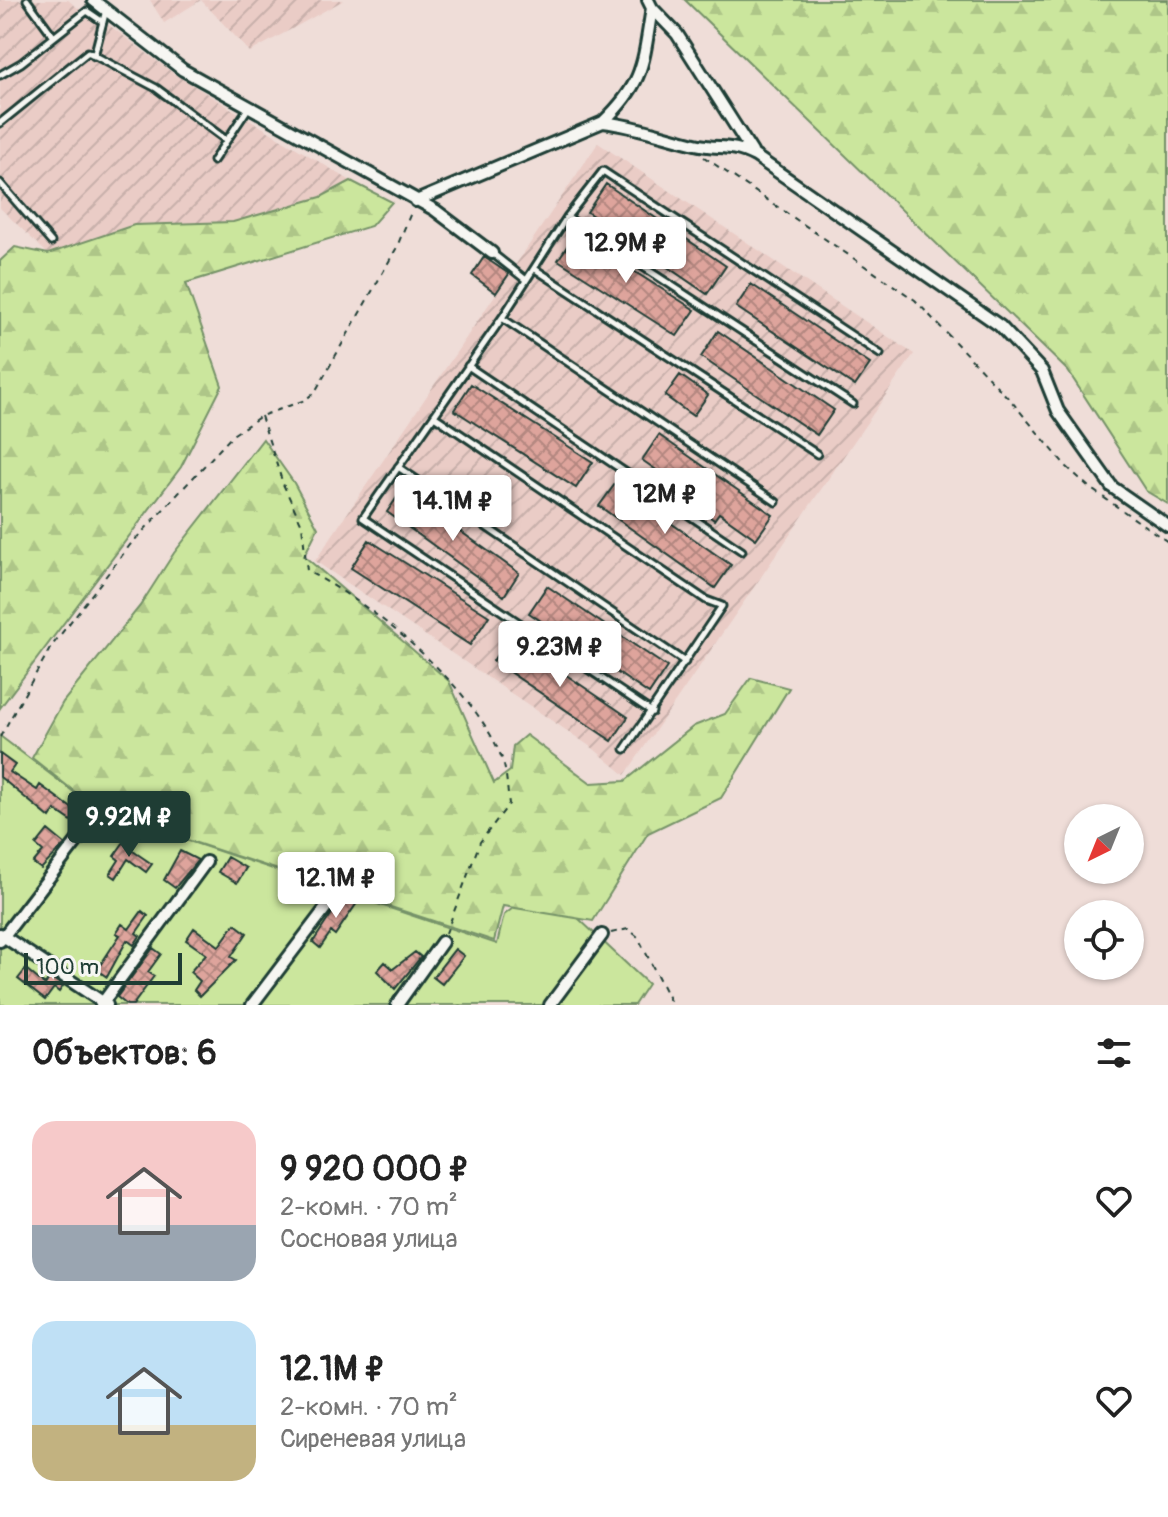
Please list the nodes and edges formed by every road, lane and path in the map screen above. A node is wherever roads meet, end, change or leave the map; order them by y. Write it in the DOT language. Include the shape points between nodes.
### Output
graph roads {
  1 [pos="27,0"];
  2 [pos="93,0"];
  3 [pos="650,4"];
  4 [pos="106,10"];
  5 [pos="103,22"];
  6 [pos="54,37"];
  7 [pos="94,56"];
  8 [pos="0,75"];
  9 [pos="249,106"];
  10 [pos="603,122"];
  11 [pos="0,123"];
  12 [pos="226,140"];
  13 [pos="695,150"];
  14 [pos="755,156"];
  15 [pos="213,161"];
  16 [pos="0,183"];
  17 [pos="416,201"];
  18 [pos="567,217"];
  19 [pos="51,242"];
  20 [pos="492,253"];
  21 [pos="535,269"];
  22 [pos="526,280"];
  23 [pos="502,318"];
  24 [pos="880,354"];
  25 [pos="468,366"];
  26 [pos="853,404"];
  27 [pos="261,416"];
  28 [pos="434,416"];
  29 [pos="817,454"];
  30 [pos="398,467"];
  31 [pos="776,502"];
  32 [pos="1168,526"];
  33 [pos="1168,542"];
  34 [pos="742,551"];
  35 [pos="685,662"];
  36 [pos="652,712"];
  37 [pos="0,737"];
  38 [pos="625,749"];
  39 [pos="91,823"];
  40 [pos="206,862"];
  41 [pos="331,901"];
  42 [pos="602,935"];
  43 [pos="1,937"];
  44 [pos="442,942"];
  45 [pos="104,1004"];
  46 [pos="252,1005"];
  47 [pos="397,1005"];
  48 [pos="550,1005"];
  49 [pos="672,1005"];
  1 -- 6 [label="lane"];
  2 -- 4 [label="street"];
  3 -- 10 [label="street" via="640,78 628,99"];
  3 -- 14 [label="street" via="677,34"];
  4 -- 5 [label="lane"];
  4 -- 9 [label="street" via="183,70"];
  5 -- 6 [label="lane" via="87,11"];
  5 -- 7 [label="lane"];
  6 -- 8 [label="lane"];
  7 -- 11 [label="lane" via="88,52"];
  7 -- 12 [label="lane" via="156,88"];
  9 -- 12 [label="lane"];
  9 -- 17 [label="street"];
  10 -- 14 [label="street" via="645,127 698,145 735,146"];
  10 -- 17 [label="street"];
  12 -- 15 [label="lane"];
  13 -- 33 [label="path" via="915,300 1066,466"];
  14 -- 32 [label="street" via="1000,326 1042,371 1058,411 1112,487"];
  16 -- 19 [label="lane"];
  17 -- 20 [label="street"];
  17 -- 27 [label="path" via="396,249 315,392"];
  18 -- 21 [label="lane"];
  18 -- 24 [label="lane" via="603,171"];
  18 -- 26 [label="lane"];
  20 -- 22 [label="lane"];
  21 -- 22 [label="lane"];
  21 -- 29 [label="lane"];
  22 -- 23 [label="lane"];
  23 -- 25 [label="lane"];
  23 -- 31 [label="lane"];
  25 -- 28 [label="lane"];
  25 -- 34 [label="lane"];
  27 -- 37 [label="path" via="234,434 98,583 51,647"];
  27 -- 44 [label="path" via="302,525 307,571 334,585 455,684 501,757 509,804 480,842"];
  28 -- 30 [label="lane"];
  28 -- 35 [label="lane" via="722,606"];
  30 -- 35 [label="lane"];
  30 -- 36 [label="lane" via="363,518"];
  35 -- 36 [label="lane"];
  36 -- 38 [label="lane"];
  39 -- 43 [label="street"];
  40 -- 45 [label="street"];
  41 -- 46 [label="street"];
  42 -- 48 [label="street"];
  42 -- 49 [label="path" via="628,929 638,937"];
  43 -- 45 [label="street"];
  44 -- 47 [label="street"];
}
